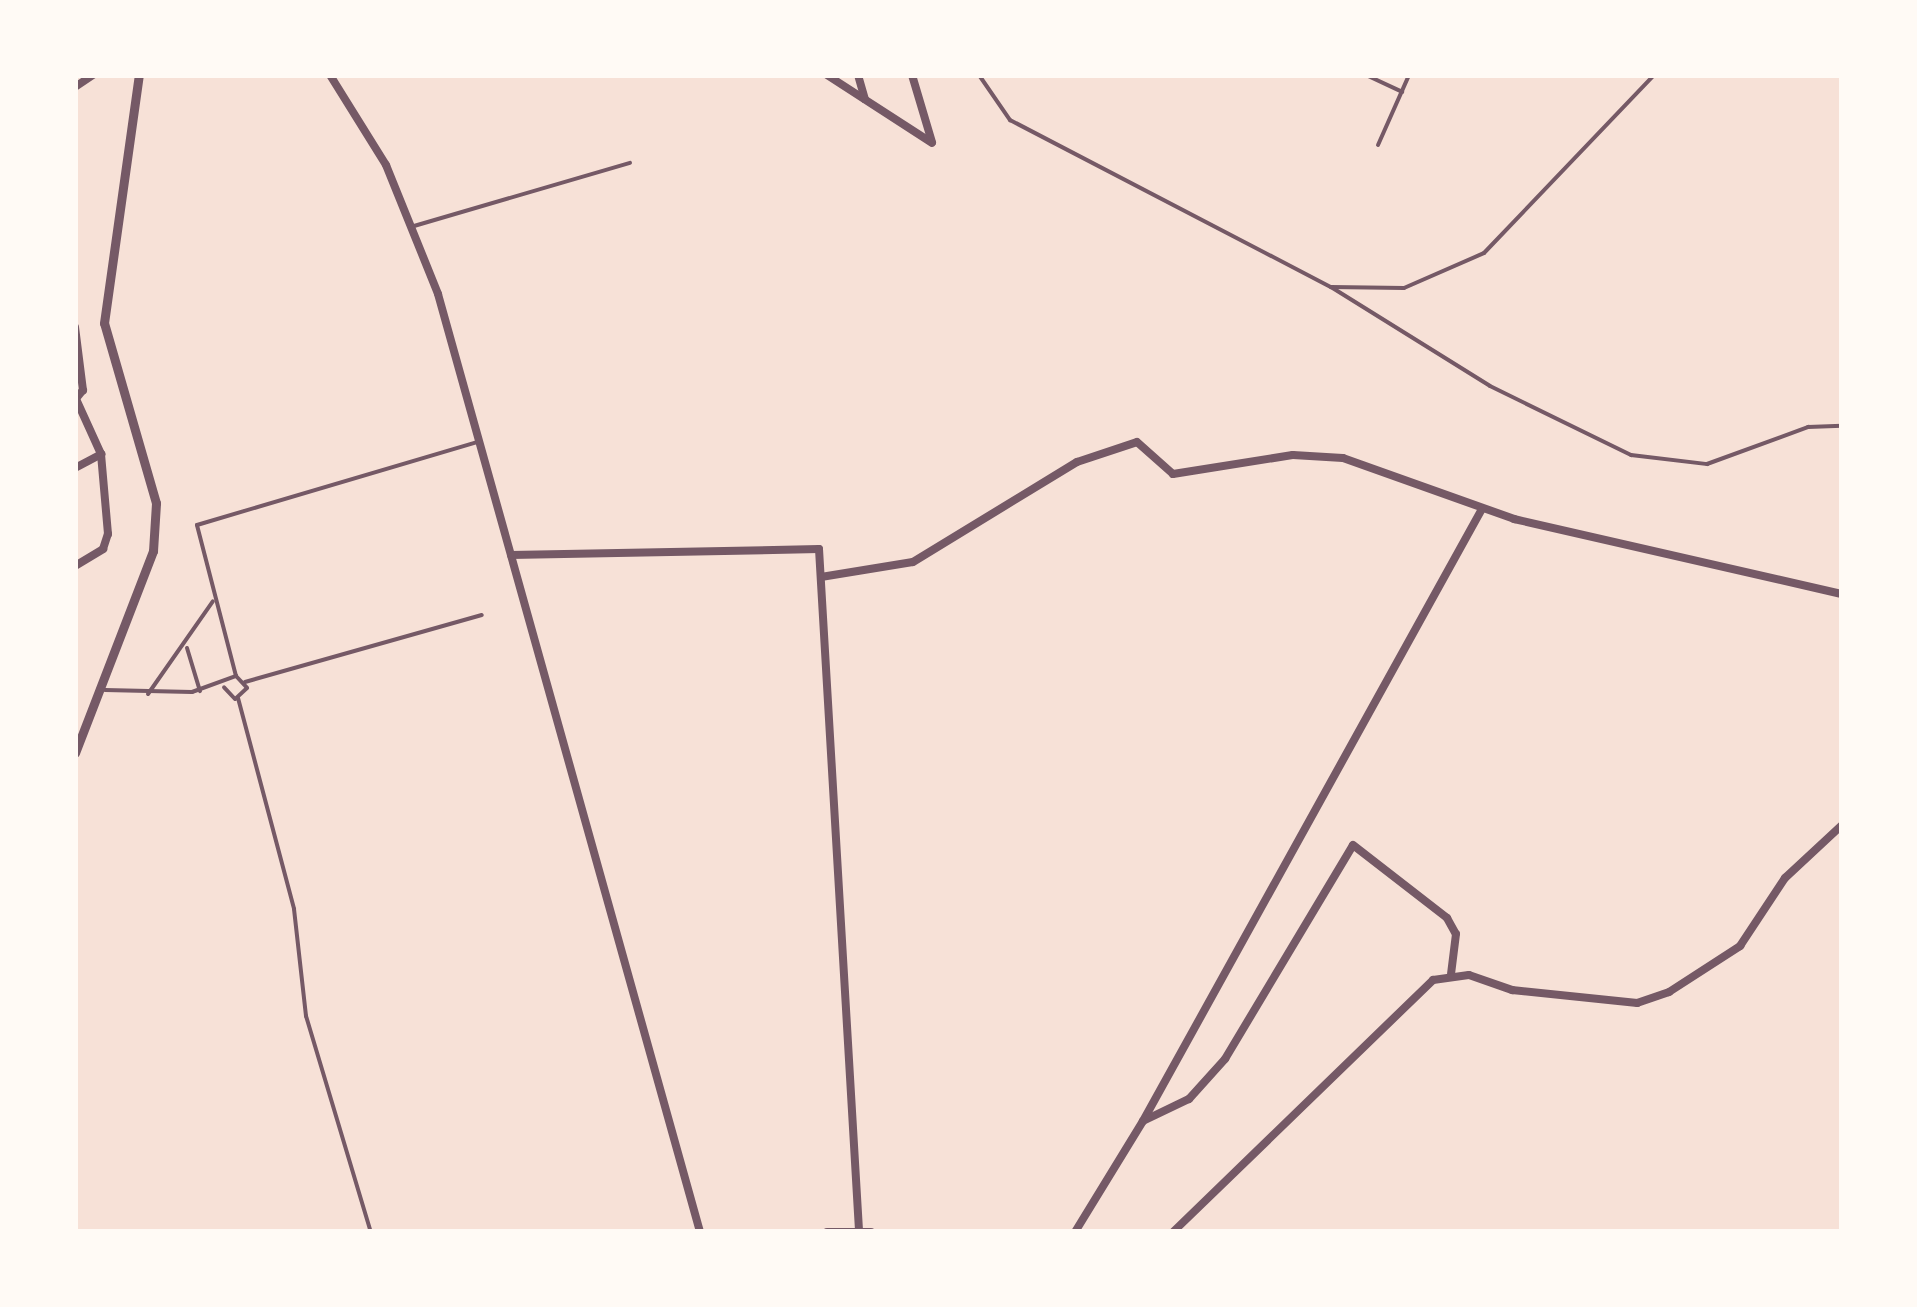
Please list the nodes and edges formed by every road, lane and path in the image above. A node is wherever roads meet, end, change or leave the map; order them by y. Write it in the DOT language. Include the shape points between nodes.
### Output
graph roads {
  1 [pos="93,75"];
  2 [pos="140,75"];
  3 [pos="330,75"];
  4 [pos="827,75"];
  5 [pos="858,75"];
  6 [pos="912,75"];
  7 [pos="980,75"];
  8 [pos="1366,75"];
  9 [pos="1409,75"];
  10 [pos="1654,75"];
  11 [pos="75,87"];
  12 [pos="1402,92"];
  13 [pos="865,99"];
  14 [pos="1378,146"];
  15 [pos="630,163"];
  16 [pos="414,226"];
  17 [pos="1332,288"];
  18 [pos="75,327"];
  19 [pos="75,400"];
  20 [pos="1842,426"];
  21 [pos="480,442"];
  22 [pos="101,454"];
  23 [pos="75,468"];
  24 [pos="1482,509"];
  25 [pos="511,554"];
  26 [pos="75,566"];
  27 [pos="821,577"];
  28 [pos="1842,594"];
  29 [pos="213,601"];
  30 [pos="482,614"];
  31 [pos="187,647"];
  32 [pos="236,676"];
  33 [pos="246,682"];
  34 [pos="224,688"];
  35 [pos="105,690"];
  36 [pos="200,691"];
  37 [pos="148,694"];
  38 [pos="238,698"];
  39 [pos="75,753"];
  40 [pos="1842,824"];
  41 [pos="1452,974"];
  42 [pos="1143,1121"];
  43 [pos="859,1230"];
  44 [pos="371,1232"];
  45 [pos="700,1232"];
  46 [pos="827,1232"];
  47 [pos="871,1232"];
  48 [pos="1076,1232"];
  49 [pos="1173,1232"];
  1 -- 11 [label="street"];
  2 -- 35 [label="street" via="104,323 156,503 154,535"];
  3 -- 16 [label="street"];
  4 -- 13 [label="street"];
  5 -- 13 [label="street"];
  6 -- 13 [label="street" via="932,143"];
  7 -- 17 [label="lane" via="1010,120"];
  8 -- 12 [label="lane"];
  9 -- 12 [label="lane"];
  10 -- 17 [label="lane" via="1472,263 1404,288"];
  12 -- 14 [label="lane"];
  15 -- 16 [label="lane"];
  16 -- 21 [label="street"];
  17 -- 20 [label="lane" via="1490,386 1631,454 1707,464 1808,428"];
  18 -- 19 [label="street" via="83,376"];
  19 -- 22 [label="street"];
  21 -- 25 [label="street"];
  21 -- 29 [label="lane" via="197,525"];
  22 -- 23 [label="street"];
  22 -- 26 [label="street" via="108,534 104,549"];
  24 -- 27 [label="street" via="1343,458 1293,455 1173,474 1146,446 1118,444 912,562"];
  24 -- 28 [label="street"];
  24 -- 42 [label="street"];
  25 -- 27 [label="street" via="808,543 819,549"];
  25 -- 45 [label="street"];
  27 -- 43 [label="street"];
  29 -- 31 [label="lane"];
  29 -- 32 [label="lane"];
  30 -- 33 [label="lane"];
  31 -- 36 [label="lane"];
  31 -- 37 [label="lane"];
  32 -- 33 [label="lane"];
  32 -- 34 [label="lane"];
  33 -- 38 [label="lane"];
  34 -- 36 [label="lane"];
  34 -- 38 [label="lane"];
  35 -- 37 [label="lane"];
  35 -- 39 [label="street"];
  36 -- 37 [label="lane"];
  38 -- 44 [label="lane" via="294,908 306,1016"];
  40 -- 41 [label="street" via="1785,878 1740,946 1669,992 1637,1003 1584,999"];
  41 -- 42 [label="street" via="1456,934 1448,918 1352,845 1225,1059 1189,1099"];
  41 -- 49 [label="street" via="1410,998 1297,1121"];
  42 -- 48 [label="street"];
  43 -- 46 [label="street"];
  43 -- 47 [label="street"];
}
